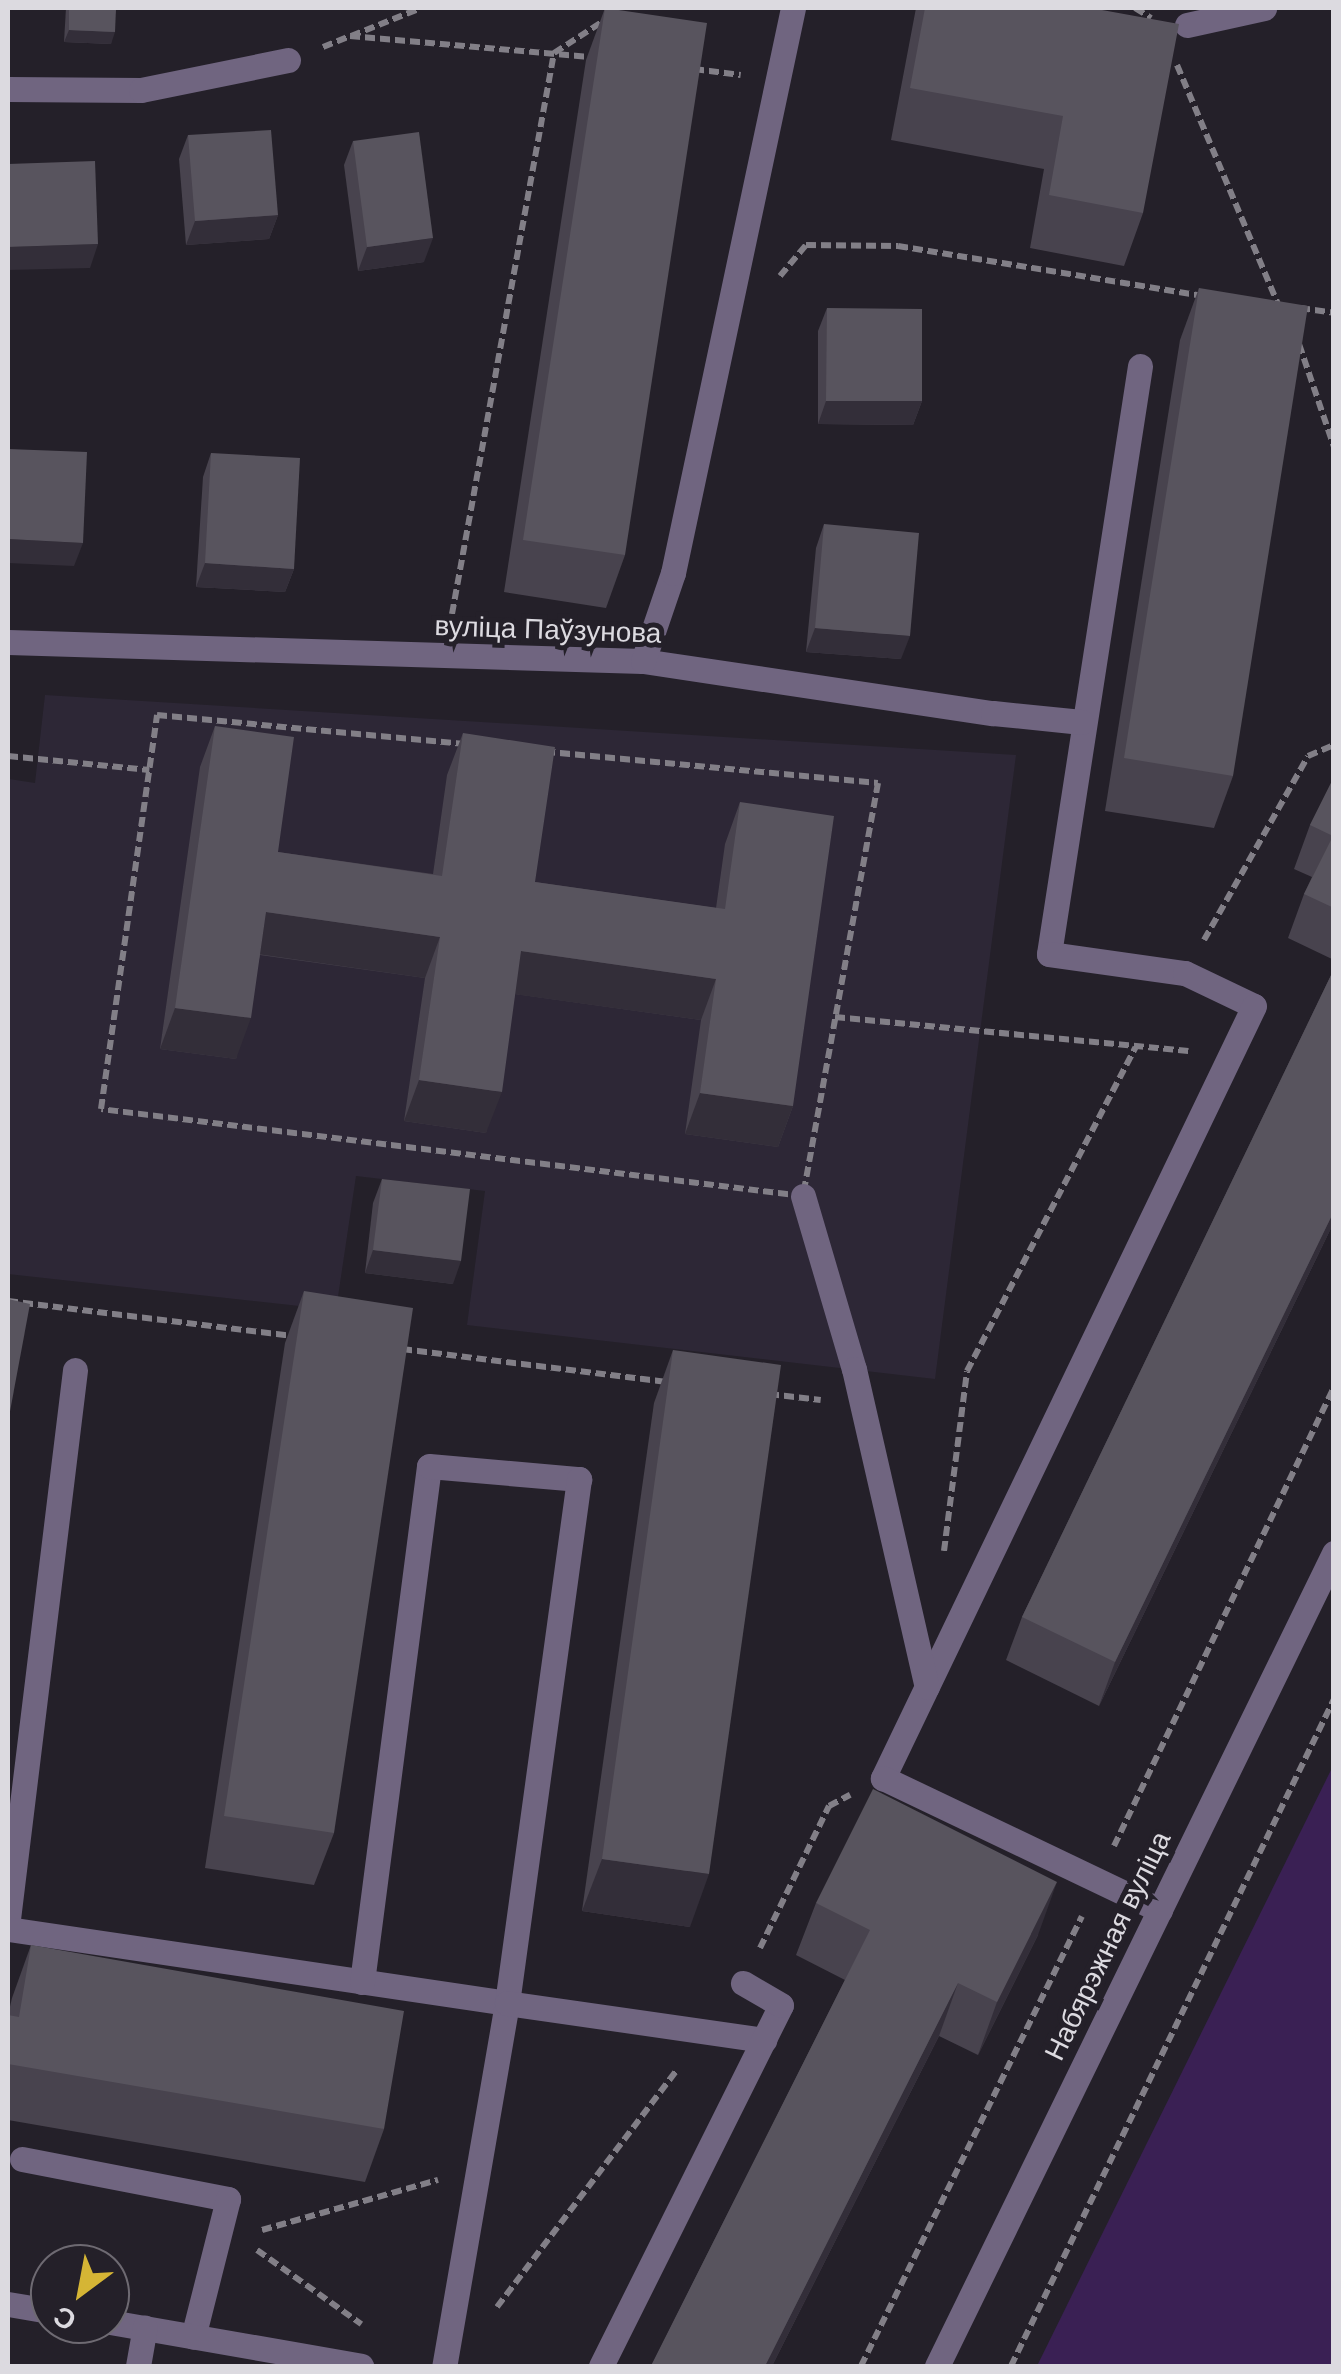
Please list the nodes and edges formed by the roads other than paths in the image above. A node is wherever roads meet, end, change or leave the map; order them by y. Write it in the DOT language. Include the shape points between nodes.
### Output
graph roads {
  1 [pos="793,8"];
  2 [pos="1264,8"];
  3 [pos="1187,25"];
  4 [pos="288,60"];
  5 [pos="8,89"];
  6 [pos="1140,366"];
  7 [pos="8,642"];
  8 [pos="643,661"];
  9 [pos="1082,722"];
  10 [pos="803,1196"];
  11 [pos="75,1370"];
  12 [pos="1334,1553"];
  13 [pos="926,1686"];
  14 [pos="1160,1910"];
  15 [pos="8,1919"];
  16 [pos="8,1929"];
  17 [pos="362,1982"];
  18 [pos="743,1983"];
  19 [pos="507,2004"];
  20 [pos="764,2040"];
  21 [pos="22,2159"];
  22 [pos="130,2326"];
  23 [pos="144,2328"];
  24 [pos="193,2337"];
  25 [pos="138,2366"];
  26 [pos="361,2366"];
  27 [pos="444,2366"];
  28 [pos="601,2366"];
  29 [pos="937,2366"];
  1 -- 8 [label="street" via="673,573"];
  2 -- 3 [label="street"];
  4 -- 5 [label="street" via="141,90"];
  6 -- 9 [label="street"];
  7 -- 8 [label="street, вуліца Паўзунова"];
  8 -- 9 [label="street, вуліца Паўзунова"];
  9 -- 13 [label="street" via="1049,954 1185,973 1254,1006"];
  10 -- 13 [label="street" via="862,1406"];
  11 -- 15 [label="street"];
  12 -- 14 [label="street, Набярэжная вуліца"];
  13 -- 14 [label="street" via="883,1778"];
  14 -- 29 [label="street, Набярэжная вуліца"];
  16 -- 17 [label="street"];
  17 -- 19 [label="street"];
  17 -- 19 [label="street" via="429,1466 580,1479"];
  18 -- 20 [label="street" via="782,2005"];
  19 -- 20 [label="street"];
  19 -- 27 [label="street"];
  20 -- 28 [label="street"];
  21 -- 24 [label="street" via="228,2199"];
  22 -- 23 [label="street"];
  23 -- 24 [label="street"];
  23 -- 25 [label="street"];
  24 -- 26 [label="street"];
}
